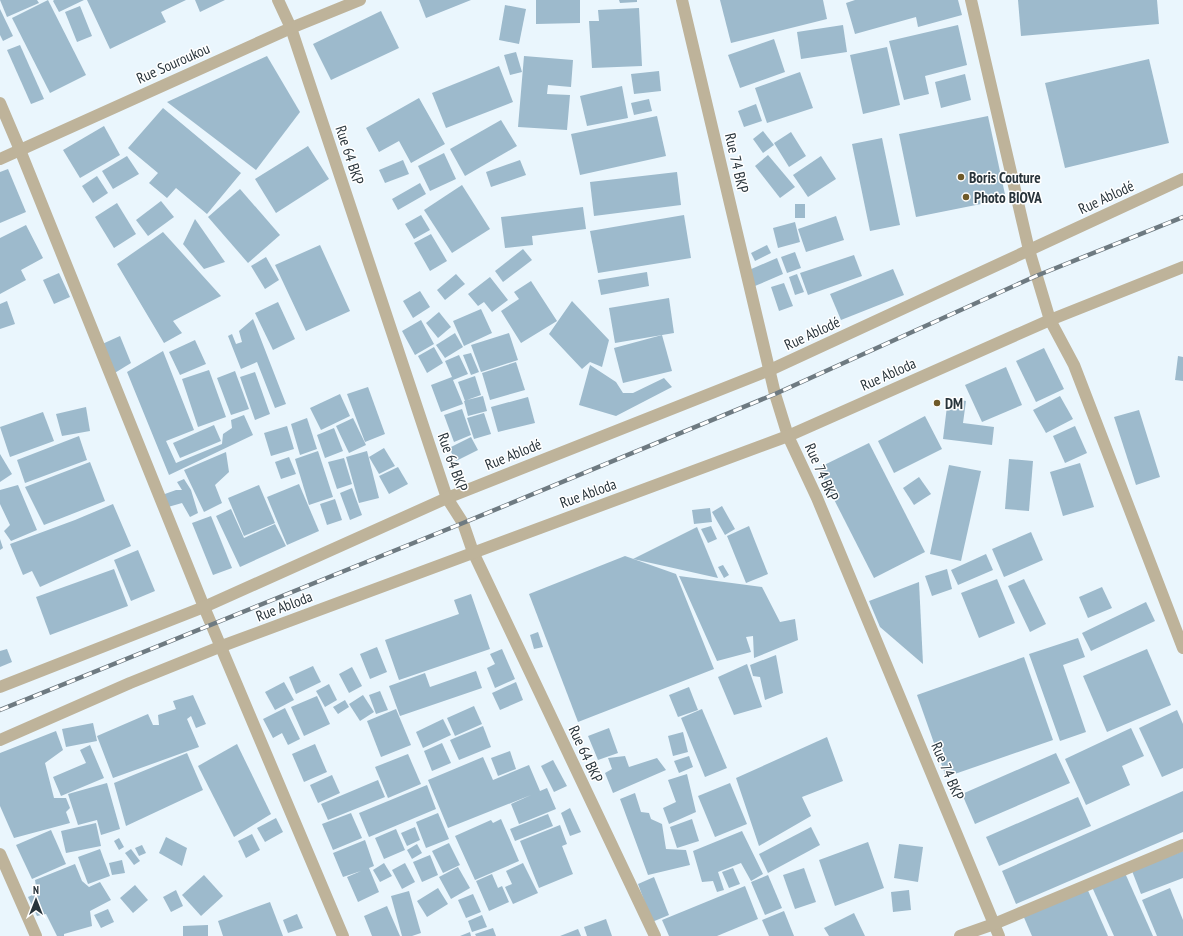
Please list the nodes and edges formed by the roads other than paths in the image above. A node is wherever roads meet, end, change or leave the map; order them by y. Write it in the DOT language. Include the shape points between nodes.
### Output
graph roads {
  1 [pos="278,0"];
  2 [pos="360,0"];
  3 [pos="682,0"];
  4 [pos="971,0"];
  5 [pos="291,28"];
  6 [pos="0,103"];
  7 [pos="20,150"];
  8 [pos="0,159"];
  9 [pos="1183,179"];
  10 [pos="1029,250"];
  11 [pos="1183,267"];
  12 [pos="1050,320"];
  13 [pos="770,370"];
  14 [pos="788,436"];
  15 [pos="447,498"];
  16 [pos="473,552"];
  17 [pos="204,607"];
  18 [pos="222,646"];
  19 [pos="1183,648"];
  20 [pos="0,687"];
  21 [pos="0,740"];
  22 [pos="1183,845"];
  23 [pos="0,854"];
  24 [pos="994,924"];
  25 [pos="36,936"];
  26 [pos="343,936"];
  27 [pos="655,936"];
  28 [pos="960,936"];
  29 [pos="999,936"];
  1 -- 5 [label="street, Rue 64 BKP"];
  2 -- 5 [label="street, Rue Souroukou"];
  3 -- 13 [label="street, Rue 74 BKP"];
  4 -- 10 [label="street"];
  5 -- 7 [label="street, Rue Souroukou"];
  5 -- 15 [label="street, Rue 64 BKP"];
  6 -- 7 [label="street"];
  7 -- 8 [label="street, Rue Souroukou"];
  7 -- 17 [label="street"];
  9 -- 10 [label="street, Rue Ablodé"];
  10 -- 12 [label="street"];
  10 -- 13 [label="street, Rue Ablodé"];
  11 -- 12 [label="street, Rue Abloda"];
  12 -- 14 [label="street, Rue Abloda"];
  12 -- 19 [label="street" via="1074,365"];
  13 -- 14 [label="street, Rue 74 BKP"];
  13 -- 15 [label="street, Rue Ablodé"];
  14 -- 16 [label="street, Rue Abloda"];
  14 -- 24 [label="street, Rue 74 BKP" via="817,498"];
  15 -- 16 [label="street, Rue 64 BKP" via="463,523"];
  15 -- 17 [label="street, Rue Ablodé"];
  16 -- 18 [label="street, Rue Abloda"];
  16 -- 27 [label="street, Rue 64 BKP"];
  17 -- 18 [label="street"];
  17 -- 20 [label="street, Rue Ablodé"];
  18 -- 21 [label="street, Rue Abloda"];
  18 -- 26 [label="street"];
  22 -- 24 [label="street"];
  23 -- 25 [label="street"];
  24 -- 28 [label="street"];
  24 -- 29 [label="street, Rue 74 BKP"];
}
